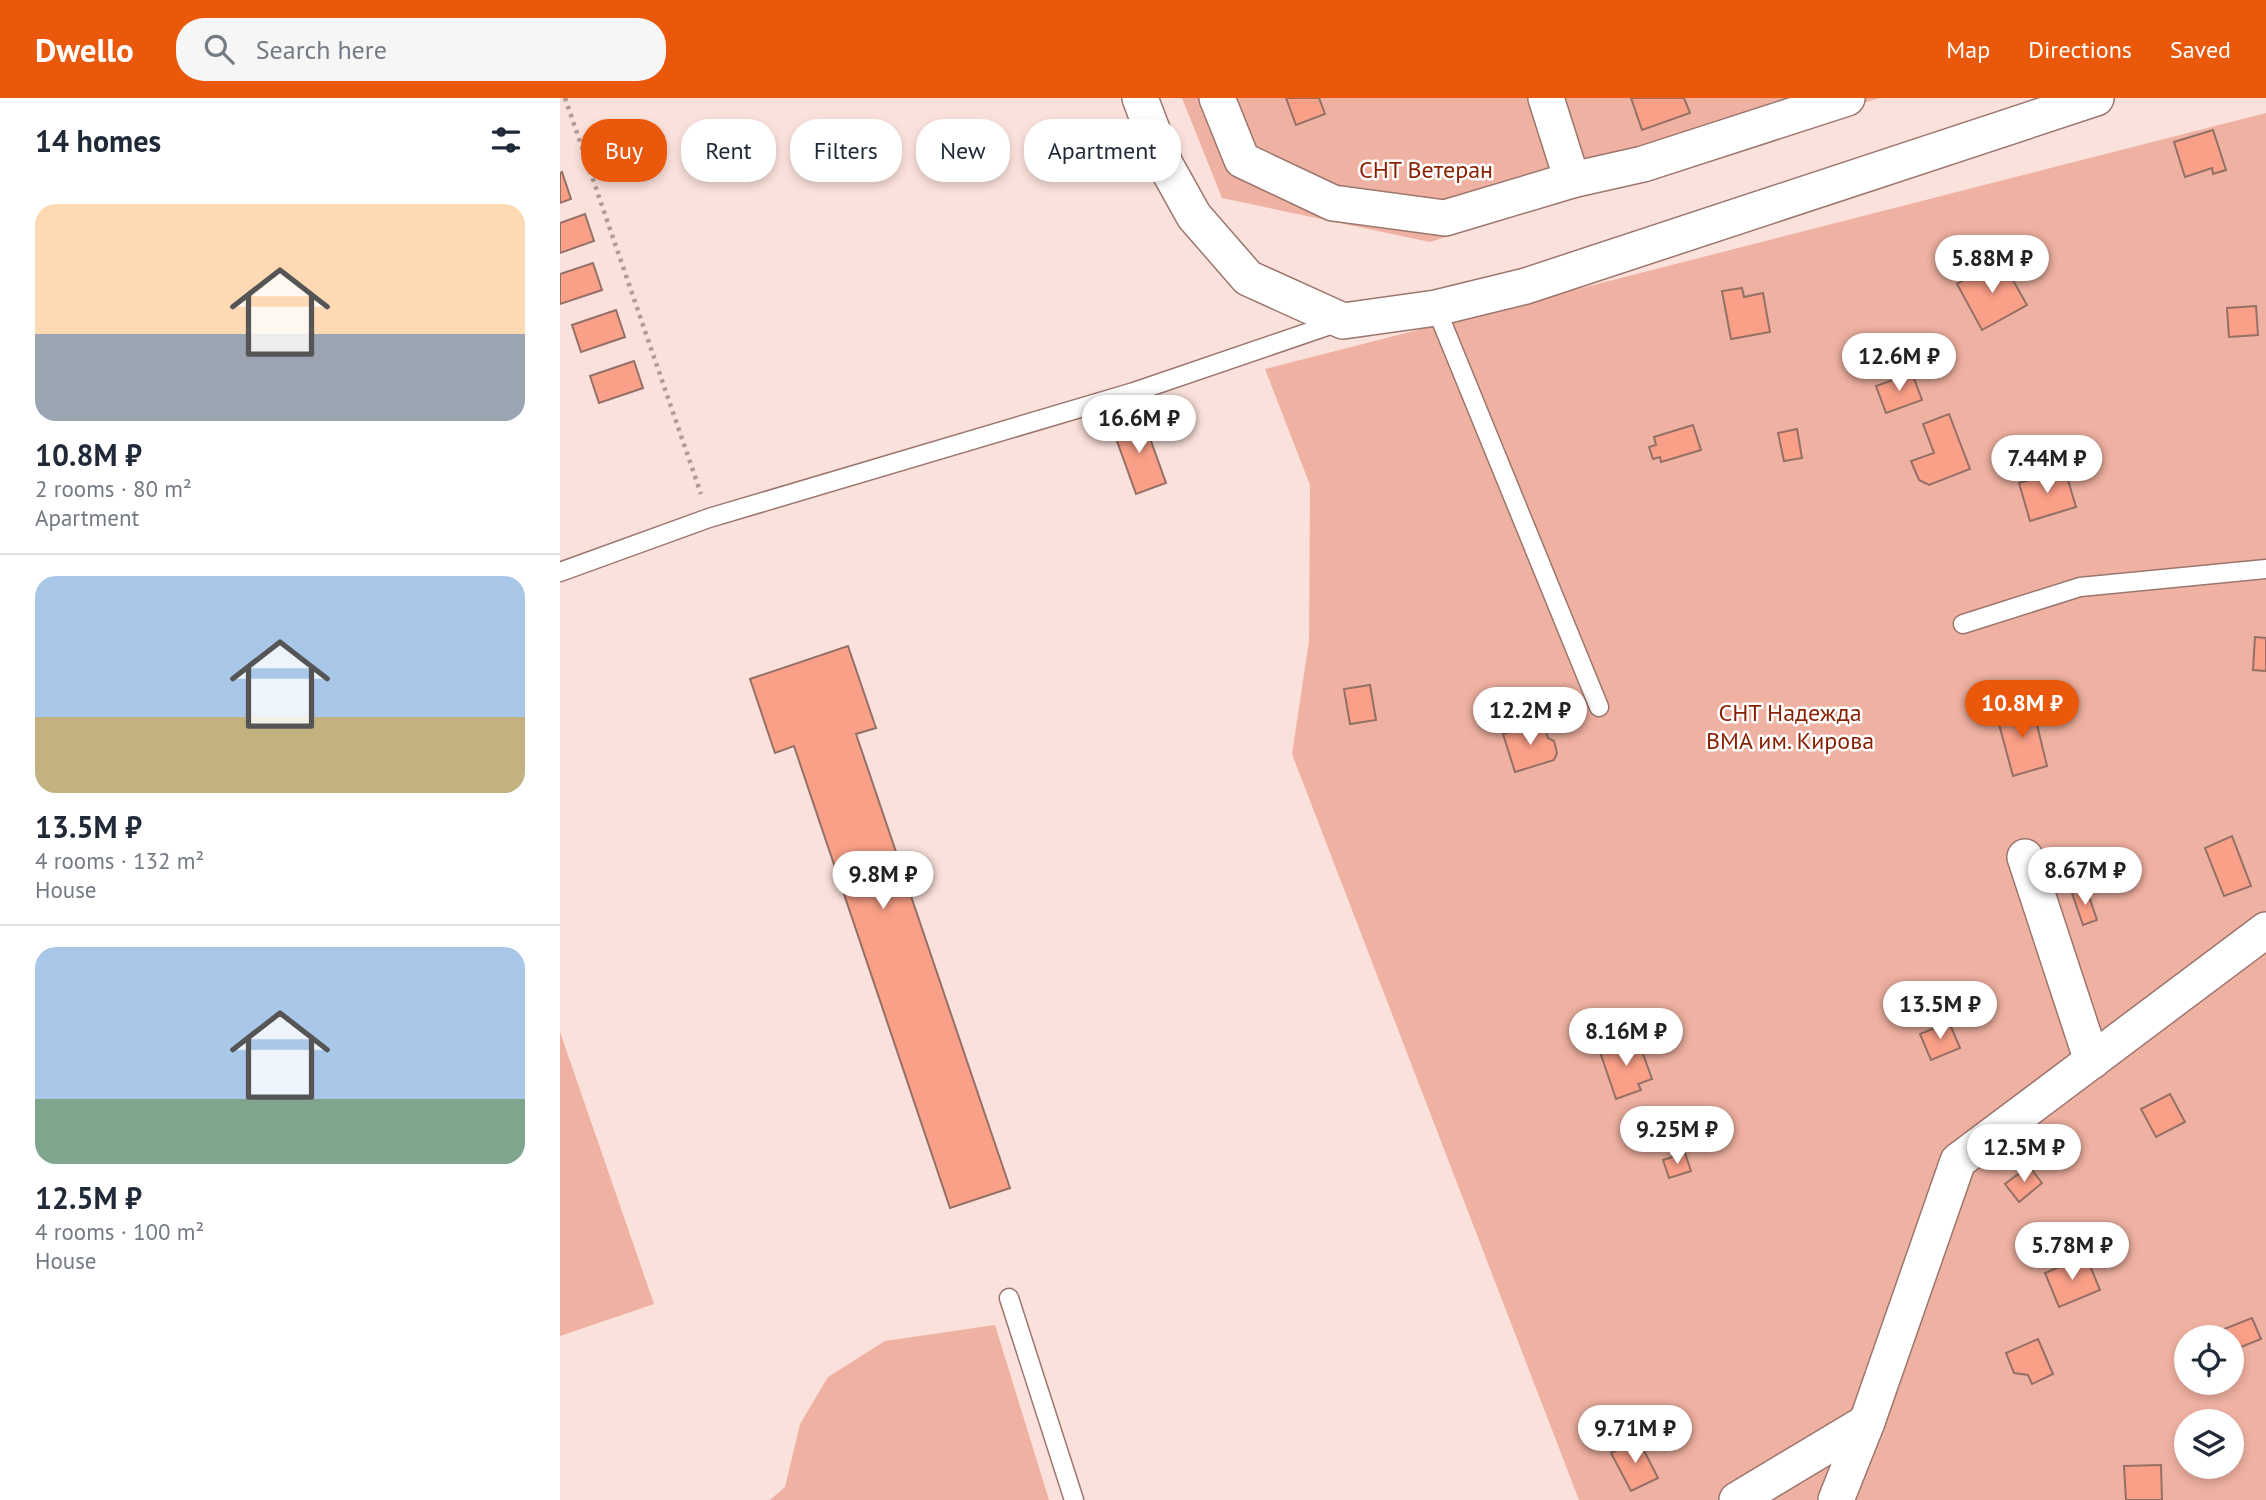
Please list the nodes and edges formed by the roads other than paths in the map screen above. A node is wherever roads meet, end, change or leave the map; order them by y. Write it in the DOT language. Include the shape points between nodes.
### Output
graph roads {
  1 [pos="1140,98"];
  2 [pos="1217,98"];
  3 [pos="1546,98"];
  4 [pos="1847,98"];
  5 [pos="2096,98"];
  6 [pos="1572,180"];
  7 [pos="1436,308"];
  8 [pos="1343,321"];
  9 [pos="2266,569"];
  10 [pos="560,572"];
  11 [pos="1963,624"];
  12 [pos="1599,707"];
  13 [pos="2025,858"];
  14 [pos="2266,930"];
  15 [pos="2092,1061"];
  16 [pos="1009,1298"];
  17 [pos="1867,1422"];
  18 [pos="1846,1493"];
  19 [pos="1074,1500"];
  20 [pos="1737,1500"];
  1 -- 8 [label="street" via="1165,164 1194,216 1248,278"];
  2 -- 6 [label="street" via="1242,160 1332,203 1445,218"];
  3 -- 6 [label="street"];
  4 -- 6 [label="street" via="1643,164"];
  5 -- 7 [label="street" via="1526,286"];
  7 -- 8 [label="street"];
  7 -- 12 [label="lane"];
  8 -- 10 [label="lane" via="1134,391 709,518"];
  9 -- 11 [label="lane" via="2080,587"];
  13 -- 15 [label="street"];
  14 -- 15 [label="street"];
  15 -- 17 [label="street" via="1958,1161"];
  16 -- 19 [label="lane"];
  17 -- 18 [label="street"];
  17 -- 20 [label="street"];
}
